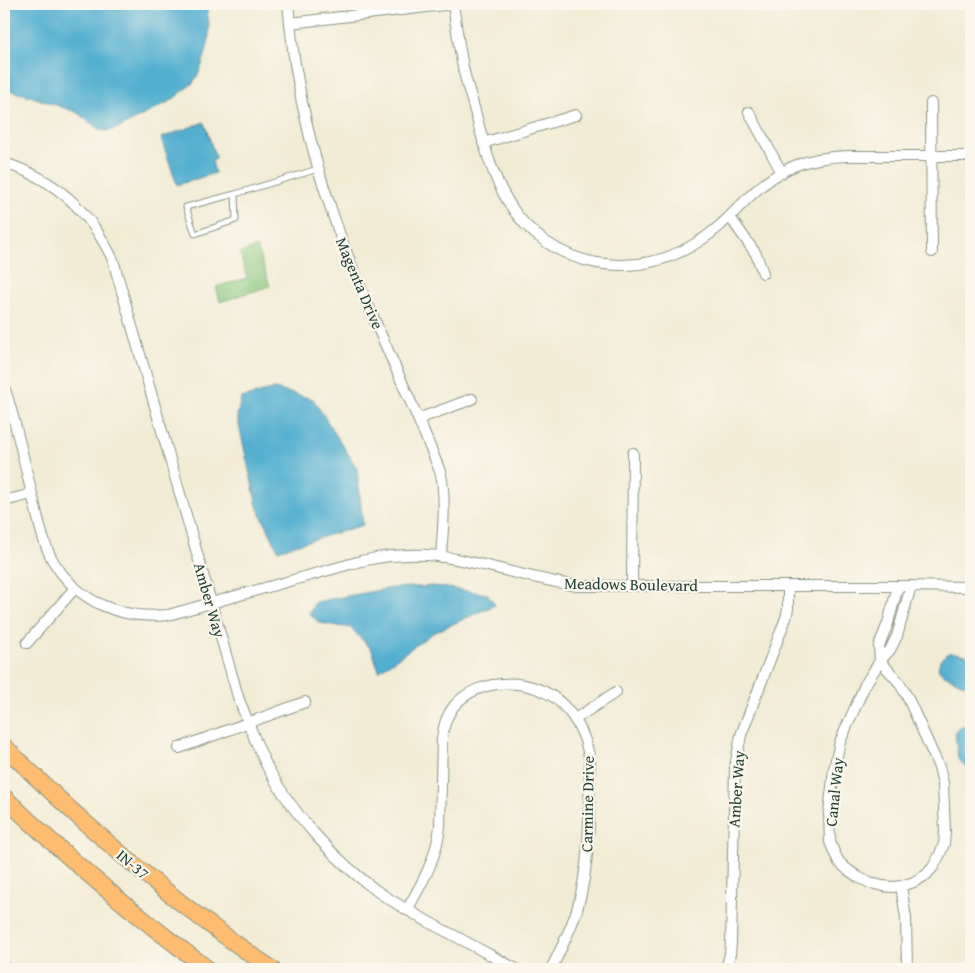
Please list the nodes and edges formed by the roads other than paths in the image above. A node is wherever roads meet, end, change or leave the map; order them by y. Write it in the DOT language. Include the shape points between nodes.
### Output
graph roads {
  1 [pos="288,4"];
  2 [pos="453,4"];
  3 [pos="290,23"];
  4 [pos="931,102"];
  5 [pos="749,112"];
  6 [pos="576,115"];
  7 [pos="483,143"];
  8 [pos="931,156"];
  9 [pos="971,156"];
  10 [pos="4,164"];
  11 [pos="318,169"];
  12 [pos="782,173"];
  13 [pos="235,194"];
  14 [pos="730,217"];
  15 [pos="932,252"];
  16 [pos="764,273"];
  17 [pos="4,387"];
  18 [pos="472,399"];
  19 [pos="418,420"];
  20 [pos="633,453"];
  21 [pos="32,494"];
  22 [pos="4,501"];
  23 [pos="441,557"];
  24 [pos="632,586"];
  25 [pos="788,586"];
  26 [pos="898,586"];
  27 [pos="911,586"];
  28 [pos="971,587"];
  29 [pos="75,588"];
  30 [pos="211,603"];
  31 [pos="27,643"];
  32 [pos="880,661"];
  33 [pos="616,692"];
  34 [pos="305,702"];
  35 [pos="576,719"];
  36 [pos="248,722"];
  37 [pos="4,746"];
  38 [pos="179,748"];
  39 [pos="4,797"];
  40 [pos="901,886"];
  41 [pos="408,910"];
  42 [pos="4,967"];
  43 [pos="8,969"];
  44 [pos="208,969"];
  45 [pos="272,969"];
  46 [pos="516,969"];
  47 [pos="551,969"];
  48 [pos="726,969"];
  49 [pos="907,969"];
  1 -- 3 [label="street, Magenta Drive"];
  2 -- 3 [label="street"];
  2 -- 7 [label="street" via="463,68"];
  3 -- 11 [label="street, Magenta Drive" via="306,124"];
  4 -- 8 [label="street"];
  5 -- 12 [label="street"];
  6 -- 7 [label="street"];
  7 -- 14 [label="street" via="509,204 523,222 541,239 574,257 611,265 658,261 699,242"];
  8 -- 9 [label="street"];
  8 -- 12 [label="street" via="829,156 807,161"];
  8 -- 15 [label="street"];
  10 -- 30 [label="street, Amber Way" via="30,173 72,200 106,245"];
  11 -- 13 [label="lane"];
  11 -- 19 [label="street, Magenta Drive" via="350,262"];
  12 -- 14 [label="street" via="761,186"];
  13 -- 13 [label="lane" via="236,220 195,234 186,207"];
  14 -- 16 [label="street" via="756,254"];
  17 -- 21 [label="street, Meadows Boulevard"];
  18 -- 19 [label="street"];
  19 -- 23 [label="street, Magenta Drive" via="441,474 444,492"];
  20 -- 24 [label="street"];
  21 -- 22 [label="street"];
  21 -- 29 [label="street, Meadows Boulevard" via="50,555"];
  23 -- 24 [label="street, Meadows Boulevard" via="578,586"];
  23 -- 30 [label="street, Meadows Boulevard" via="381,556"];
  24 -- 25 [label="street, Meadows Boulevard"];
  25 -- 26 [label="street, Meadows Boulevard"];
  25 -- 48 [label="street, Amber Way" via="786,618 737,751 731,943"];
  26 -- 27 [label="street, Meadows Boulevard"];
  26 -- 32 [label="street, Canal Way" via="879,646"];
  27 -- 28 [label="street, Meadows Boulevard"];
  27 -- 32 [label="street, Canal Way" via="898,636"];
  29 -- 30 [label="street, Meadows Boulevard" via="116,611 143,616 168,615"];
  29 -- 31 [label="street"];
  30 -- 36 [label="street, Amber Way"];
  32 -- 40 [label="street, Canal Way" via="908,696 939,767 945,798 944,844 939,856 926,875"];
  32 -- 40 [label="street, Canal Way" via="865,685 840,742 831,791 830,842 840,862 858,877 883,886"];
  33 -- 35 [label="street"];
  34 -- 36 [label="street"];
  35 -- 41 [label="street, Carmine Drive" via="549,695 519,684 480,689 469,693 453,707 443,727 437,848"];
  35 -- 47 [label="street, Carmine Drive" via="590,762 588,846 578,907"];
  36 -- 38 [label="street"];
  36 -- 41 [label="street, Amber Way" via="269,770 316,836 361,878"];
  37 -- 45 [label="highway, IN-37" via="145,874"];
  39 -- 44 [label="highway" via="104,888"];
  40 -- 49 [label="street" via="906,918"];
  41 -- 46 [label="street, Amber Way"];
  42 -- 43 [label="street"];
}
